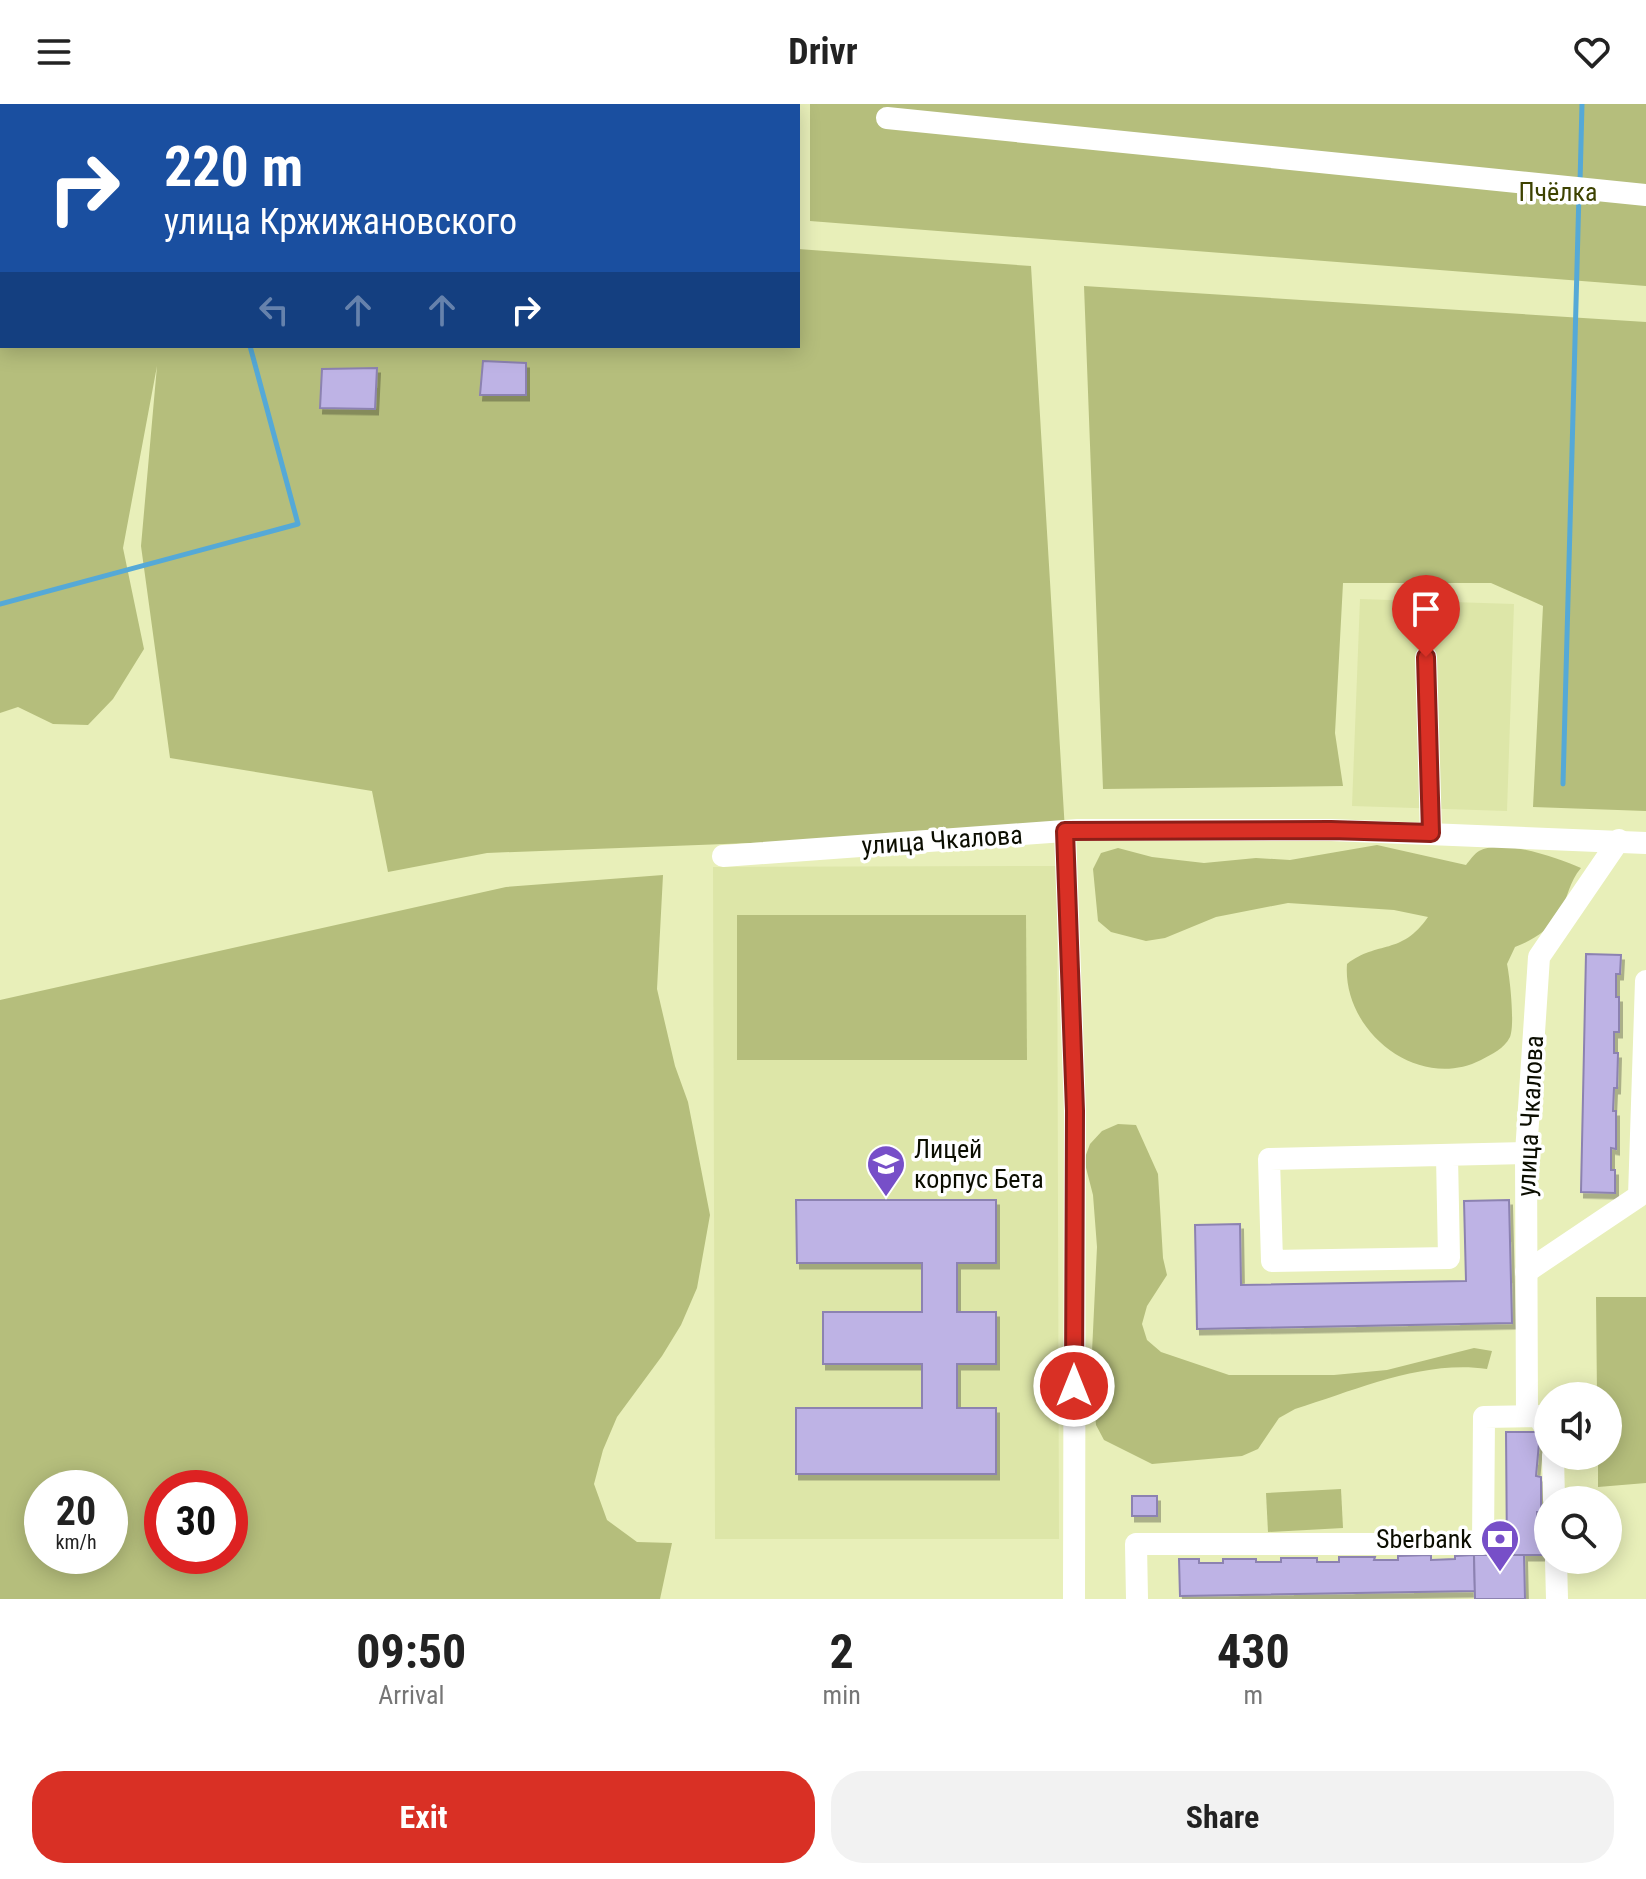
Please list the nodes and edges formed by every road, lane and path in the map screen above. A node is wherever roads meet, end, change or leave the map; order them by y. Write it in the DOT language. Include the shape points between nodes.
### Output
graph roads {
  1 [pos="887,118"];
  2 [pos="1646,195"];
  3 [pos="1426,657"];
  4 [pos="1065,831"];
  5 [pos="1431,833"];
  6 [pos="1619,840"];
  7 [pos="1646,843"];
  8 [pos="723,856"];
  9 [pos="1646,981"];
  10 [pos="1643,1105"];
  11 [pos="1526,1153"];
  12 [pos="1447,1156"];
  13 [pos="1526,1272"];
  14 [pos="1527,1416"];
  15 [pos="1534,1416"];
  16 [pos="1556,1574"];
  17 [pos="1074,1599"];
  18 [pos="1137,1599"];
  19 [pos="1557,1599"];
  1 -- 2 [label="street"];
  3 -- 5 [label="street"];
  4 -- 5 [label="street, улица Чкалова"];
  4 -- 8 [label="street, улица Чкалова"];
  4 -- 17 [label="street" via="1075,1111"];
  5 -- 6 [label="street, улица Чкалова"];
  6 -- 7 [label="street, улица Чкалова"];
  6 -- 11 [label="street, улица Чкалова" via="1539,957"];
  9 -- 10 [label="street"];
  10 -- 13 [label="street" via="1639,1196"];
  11 -- 12 [label="street"];
  11 -- 13 [label="street, улица Чкалова"];
  12 -- 12 [label="street" via="1449,1258 1272,1261 1269,1159"];
  13 -- 14 [label="street, улица Чкалова"];
  14 -- 15 [label="street"];
  14 -- 18 [label="street" via="1484,1417 1483,1544 1136,1544"];
  16 -- 19 [label="street"];
}
